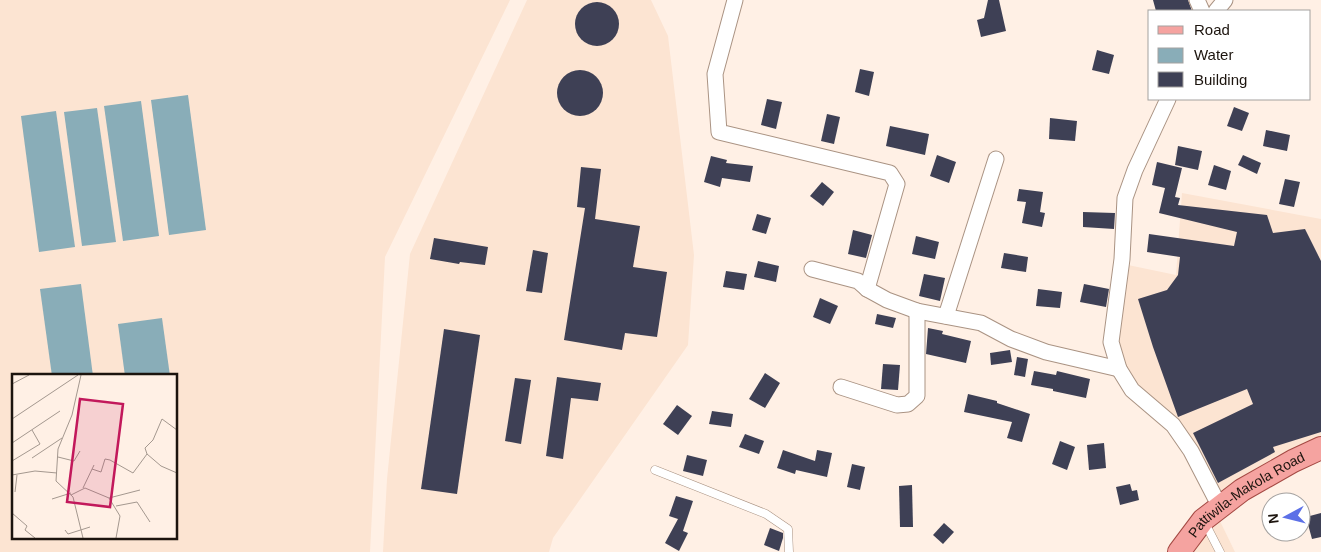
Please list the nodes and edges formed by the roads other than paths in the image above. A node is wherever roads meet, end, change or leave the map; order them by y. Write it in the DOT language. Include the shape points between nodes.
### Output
graph roads {
  1 [pos="735,0"];
  2 [pos="1225,0"];
  3 [pos="1217,10"];
  4 [pos="1168,100"];
  5 [pos="996,159"];
  6 [pos="812,269"];
  7 [pos="867,289"];
  8 [pos="918,312"];
  9 [pos="946,316"];
  10 [pos="1119,370"];
  11 [pos="841,387"];
  12 [pos="1321,448"];
  13 [pos="654,470"];
  14 [pos="1212,514"];
  15 [pos="789,552"];
  16 [pos="1179,552"];
  17 [pos="1220,552"];
  1 -- 7 [label="street" via="716,74 718,132 890,173 897,184"];
  2 -- 3 [label="street"];
  4 -- 10 [label="street" via="1135,170 1126,198 1111,342"];
  5 -- 9 [label="street"];
  6 -- 7 [label="street" via="858,281"];
  7 -- 8 [label="street"];
  8 -- 9 [label="street"];
  8 -- 11 [label="street" via="916,396 908,404 897,405"];
  9 -- 10 [label="street" via="981,323 1046,352"];
  10 -- 14 [label="street" via="1132,390 1173,425 1192,451"];
  12 -- 14 [label="main road, Pattiwila-Makola Road" via="1242,490"];
  13 -- 15 [label="lane" via="766,514 788,529"];
  14 -- 16 [label="main road, Pattiwila-Makola Road"];
  14 -- 17 [label="lane"];
}
